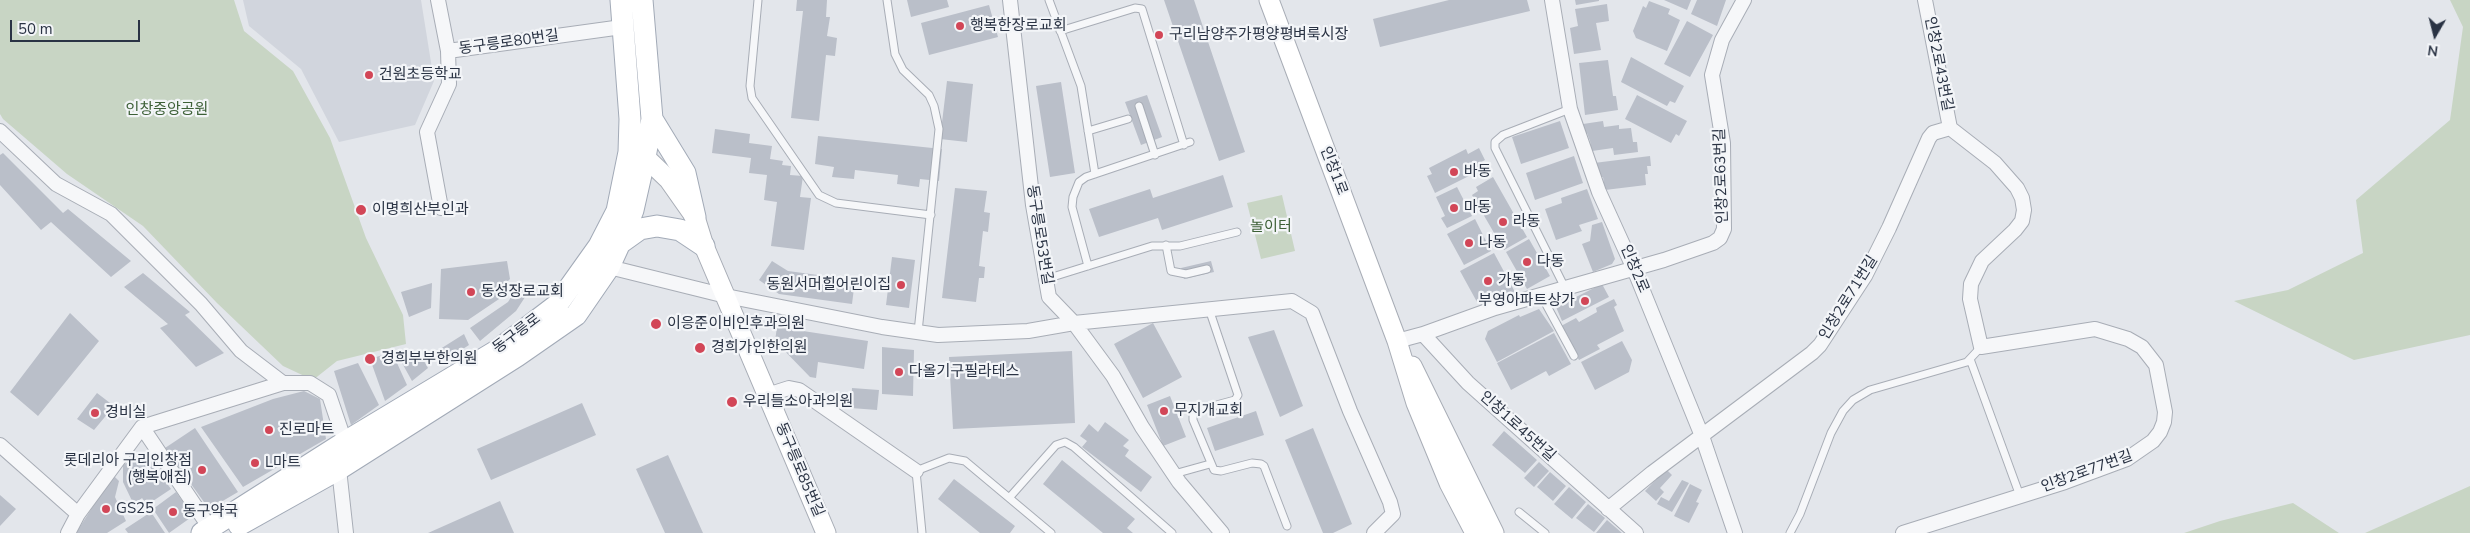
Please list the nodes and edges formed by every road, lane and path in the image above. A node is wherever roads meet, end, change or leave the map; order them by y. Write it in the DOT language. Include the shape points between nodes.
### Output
graph roads {
  1 [pos="438,0"];
  2 [pos="620,0"];
  3 [pos="642,0"];
  4 [pos="758,0"];
  5 [pos="887,0"];
  6 [pos="1010,0"];
  7 [pos="1048,0"];
  8 [pos="1270,0"];
  9 [pos="1552,0"];
  10 [pos="1744,0"];
  11 [pos="1925,0"];
  12 [pos="622,26"];
  13 [pos="1060,32"];
  14 [pos="448,51"];
  15 [pos="1139,106"];
  16 [pos="1570,109"];
  17 [pos="652,119"];
  18 [pos="1128,119"];
  19 [pos="1950,128"];
  20 [pos="0,131"];
  21 [pos="1088,131"];
  22 [pos="637,154"];
  23 [pos="1155,155"];
  24 [pos="1095,174"];
  25 [pos="441,208"];
  26 [pos="931,215"];
  27 [pos="695,217"];
  28 [pos="1237,232"];
  29 [pos="619,245"];
  30 [pos="1166,245"];
  31 [pos="704,246"];
  32 [pos="1088,266"];
  33 [pos="609,267"];
  34 [pos="1208,269"];
  35 [pos="1634,269"];
  36 [pos="1046,279"];
  37 [pos="1565,288"];
  38 [pos="726,296"];
  39 [pos="1541,296"];
  40 [pos="1209,309"];
  41 [pos="1074,323"];
  42 [pos="918,332"];
  43 [pos="1423,334"];
  44 [pos="1397,342"];
  45 [pos="1981,347"];
  46 [pos="1574,356"];
  47 [pos="1970,359"];
  48 [pos="282,383"];
  49 [pos="767,395"];
  50 [pos="142,427"];
  51 [pos="1702,436"];
  52 [pos="345,442"];
  53 [pos="0,445"];
  54 [pos="1210,464"];
  55 [pos="339,469"];
  56 [pos="916,472"];
  57 [pos="1174,474"];
  58 [pos="2020,496"];
  59 [pos="1009,498"];
  60 [pos="1608,509"];
  61 [pos="1519,512"];
  62 [pos="78,514"];
  63 [pos="1533,523"];
  64 [pos="1287,526"];
  65 [pos="213,531"];
  66 [pos="68,533"];
  67 [pos="346,533"];
  68 [pos="826,533"];
  69 [pos="922,533"];
  70 [pos="1051,533"];
  71 [pos="1172,533"];
  72 [pos="1222,533"];
  73 [pos="1374,533"];
  74 [pos="1475,533"];
  75 [pos="1494,533"];
  76 [pos="1538,533"];
  77 [pos="1545,533"];
  78 [pos="1636,533"];
  79 [pos="1735,533"];
  80 [pos="1790,533"];
  81 [pos="1903,533"];
  1 -- 14 [label="street, 동구릉로80번길"];
  2 -- 12 [label="main road, 동구릉로"];
  3 -- 17 [label="main road, 동구릉로"];
  4 -- 26 [label="lane" via="750,86 752,98 819,195 836,203"];
  5 -- 26 [label="lane" via="895,54 903,70 929,95 938,124"];
  6 -- 36 [label="street, 동구릉로53번길" via="1033,205"];
  7 -- 13 [label="lane"];
  8 -- 44 [label="street, 인창1로"];
  9 -- 16 [label="street, 인창2로"];
  10 -- 35 [label="street, 인창2로63번길" via="1722,40 1712,75 1723,143 1723,234 1713,243"];
  11 -- 19 [label="street, 인창2로43번길"];
  12 -- 14 [label="street, 동구릉로80번길"];
  12 -- 22 [label="main road, 동구릉로" via="630,119"];
  13 -- 21 [label="lane" via="1081,86"];
  13 -- 23 [label="lane" via="1135,8 1142,9 1187,143"];
  14 -- 25 [label="street" via="449,84 427,132"];
  15 -- 23 [label="lane"];
  16 -- 35 [label="street, 인창2로" via="1599,192"];
  16 -- 37 [label="lane" via="1503,135 1495,142 1495,148"];
  17 -- 22 [label="main road, 동구릉로"];
  17 -- 27 [label="main road" via="685,174"];
  18 -- 21 [label="lane"];
  19 -- 45 [label="street" via="1995,163 2017,188 2024,210 2022,221 1982,262 1971,284 1970,299"];
  19 -- 51 [label="street, 인창2로71번길" via="1929,138 1865,276 1820,345"];
  20 -- 48 [label="street" via="56,184 110,214 201,304 241,351"];
  21 -- 24 [label="lane"];
  22 -- 27 [label="street, 동구릉로85번길" via="669,180"];
  22 -- 29 [label="main road, 동구릉로" via="633,210"];
  22 -- 52 [label="main road, 동구릉로" via="617,211 599,246 557,305 498,350"];
  23 -- 24 [label="lane"];
  24 -- 32 [label="lane" via="1079,182 1072,202"];
  26 -- 42 [label="lane"];
  27 -- 31 [label="street, 동구릉로85번길"];
  28 -- 30 [label="lane" via="1188,244"];
  29 -- 31 [label="main road" via="640,229 658,226 680,230"];
  29 -- 33 [label="main road, 동구릉로"];
  30 -- 32 [label="lane" via="1152,246"];
  30 -- 34 [label="lane" via="1171,271 1186,274"];
  31 -- 38 [label="street, 동구릉로85번길"];
  32 -- 36 [label="lane"];
  33 -- 38 [label="street"];
  33 -- 55 [label="main road, 동구릉로" via="576,315"];
  35 -- 37 [label="street"];
  35 -- 51 [label="street, 인창2로"];
  36 -- 41 [label="street, 동구릉로53번길" via="1049,298"];
  37 -- 39 [label="street"];
  38 -- 42 [label="street"];
  38 -- 49 [label="street, 동구릉로85번길"];
  39 -- 43 [label="street" via="1495,308"];
  39 -- 46 [label="lane"];
  40 -- 41 [label="street"];
  40 -- 54 [label="lane" via="1238,395 1235,400 1198,410 1193,415"];
  40 -- 73 [label="street" via="1292,301 1312,314 1390,502 1393,514"];
  41 -- 42 [label="street" via="1028,331 955,336"];
  41 -- 57 [label="street, 동구릉로53번길" via="1114,376 1142,427"];
  43 -- 44 [label="street"];
  43 -- 60 [label="street, 인창1로45번길" via="1462,377"];
  44 -- 74 [label="street, 인창1로" via="1420,412 1449,483"];
  44 -- 75 [label="street, 인창1로" via="1421,379 1466,480"];
  45 -- 47 [label="lane"];
  45 -- 58 [label="street, 인창2로77번길" via="2095,329 2110,332 2142,347 2156,365 2165,412 2160,432 2153,441 2128,459"];
  47 -- 58 [label="lane"];
  47 -- 80 [label="lane" via="1957,366 1870,390 1853,400 1843,411 1832,433"];
  48 -- 50 [label="street"];
  48 -- 52 [label="street" via="310,383 329,396"];
  49 -- 56 [label="street" via="789,388 799,390"];
  49 -- 68 [label="street, 동구릉로85번길"];
  50 -- 62 [label="street"];
  50 -- 65 [label="street"];
  51 -- 60 [label="street, 인창2로71번길"];
  51 -- 79 [label="street, 인창2로"];
  52 -- 65 [label="main road, 동구릉로"];
  53 -- 62 [label="street"];
  54 -- 57 [label="lane"];
  54 -- 64 [label="lane" via="1217,471 1261,464"];
  55 -- 65 [label="main road, 동구릉로"];
  55 -- 67 [label="street"];
  56 -- 59 [label="lane" via="944,459 960,459"];
  56 -- 69 [label="lane"];
  57 -- 72 [label="street, 동구릉로53번길"];
  58 -- 81 [label="street, 인창2로77번길"];
  59 -- 70 [label="lane"];
  59 -- 71 [label="lane" via="1056,444 1065,442"];
  60 -- 78 [label="street, 인창1로45번길"];
  61 -- 63 [label="lane"];
  62 -- 66 [label="street"];
  63 -- 76 [label="lane"];
  63 -- 77 [label="lane"];
}
